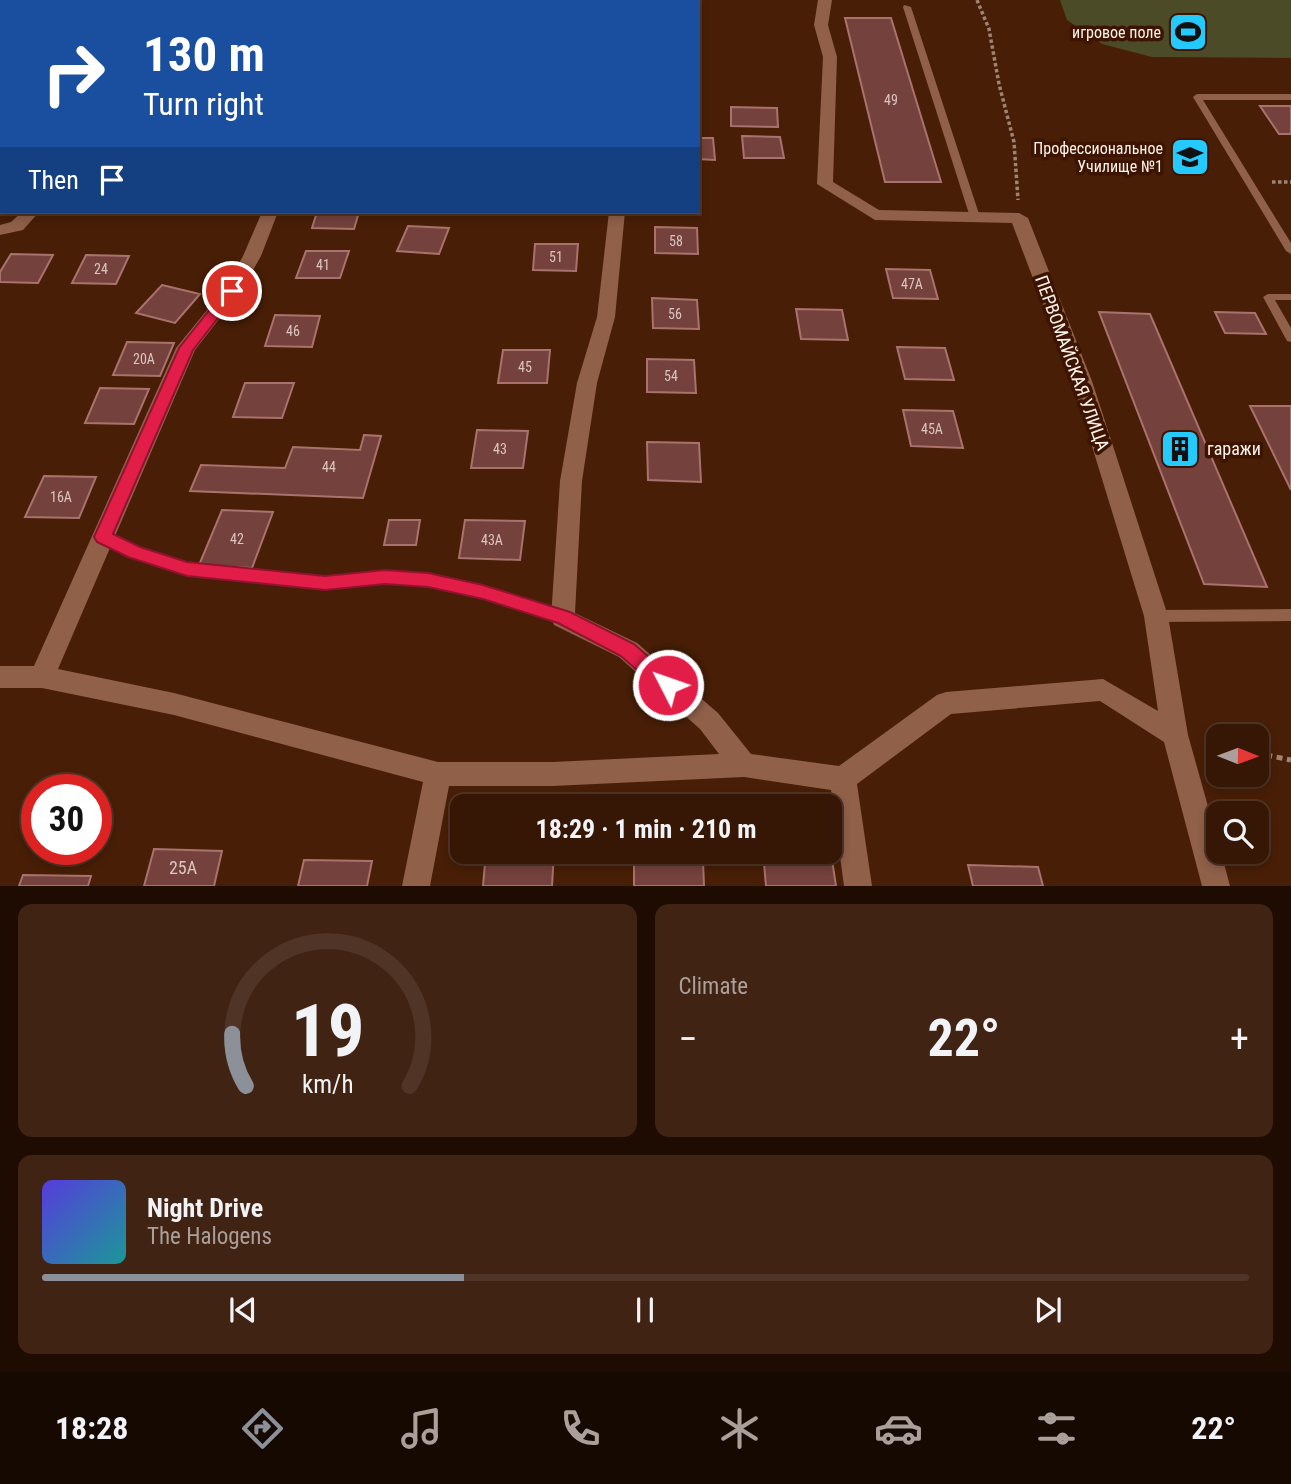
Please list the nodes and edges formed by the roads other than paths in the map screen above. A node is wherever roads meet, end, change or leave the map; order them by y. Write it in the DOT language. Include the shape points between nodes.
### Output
graph roads {
  1 [pos="825,0"];
  2 [pos="906,7"];
  3 [pos="1291,97"];
  4 [pos="29,214"];
  5 [pos="269,214"];
  6 [pos="617,214"];
  7 [pos="975,217"];
  8 [pos="0,230"];
  9 [pos="1291,251"];
  10 [pos="1291,297"];
  11 [pos="1291,338"];
  12 [pos="103,537"];
  13 [pos="1291,615"];
  14 [pos="1156,616"];
  15 [pos="563,618"];
  16 [pos="0,677"];
  17 [pos="42,677"];
  18 [pos="1175,735"];
  19 [pos="744,765"];
  20 [pos="438,774"];
  21 [pos="843,779"];
  22 [pos="416,886"];
  23 [pos="858,886"];
  24 [pos="1216,886"];
  1 -- 7 [label="street" via="821,26 830,57 825,184 875,215"];
  2 -- 7 [label="lane"];
  3 -- 9 [label="lane" via="1197,97"];
  4 -- 8 [label="street" via="16,226"];
  5 -- 12 [label="street" via="232,291 186,348"];
  6 -- 15 [label="street" via="606,317 587,383 571,481"];
  7 -- 14 [label="street, ПЕРВОМАЙСКАЯ УЛИЦА" via="1019,218 1082,381"];
  10 -- 11 [label="lane" via="1268,297"];
  12 -- 15 [label="lane" via="187,569 325,583 385,577 428,580"];
  12 -- 17 [label="street"];
  13 -- 14 [label="lane"];
  14 -- 18 [label="street, ПЕРВОМАЙСКАЯ УЛИЦА"];
  15 -- 19 [label="street" via="628,650 709,721"];
  16 -- 17 [label="street"];
  17 -- 20 [label="street" via="174,704"];
  18 -- 21 [label="street" via="1103,690 946,703"];
  18 -- 24 [label="street, ПЕРВОМАЙСКАЯ УЛИЦА"];
  19 -- 20 [label="street"];
  19 -- 21 [label="street"];
  20 -- 22 [label="street"];
  21 -- 23 [label="street"];
}
